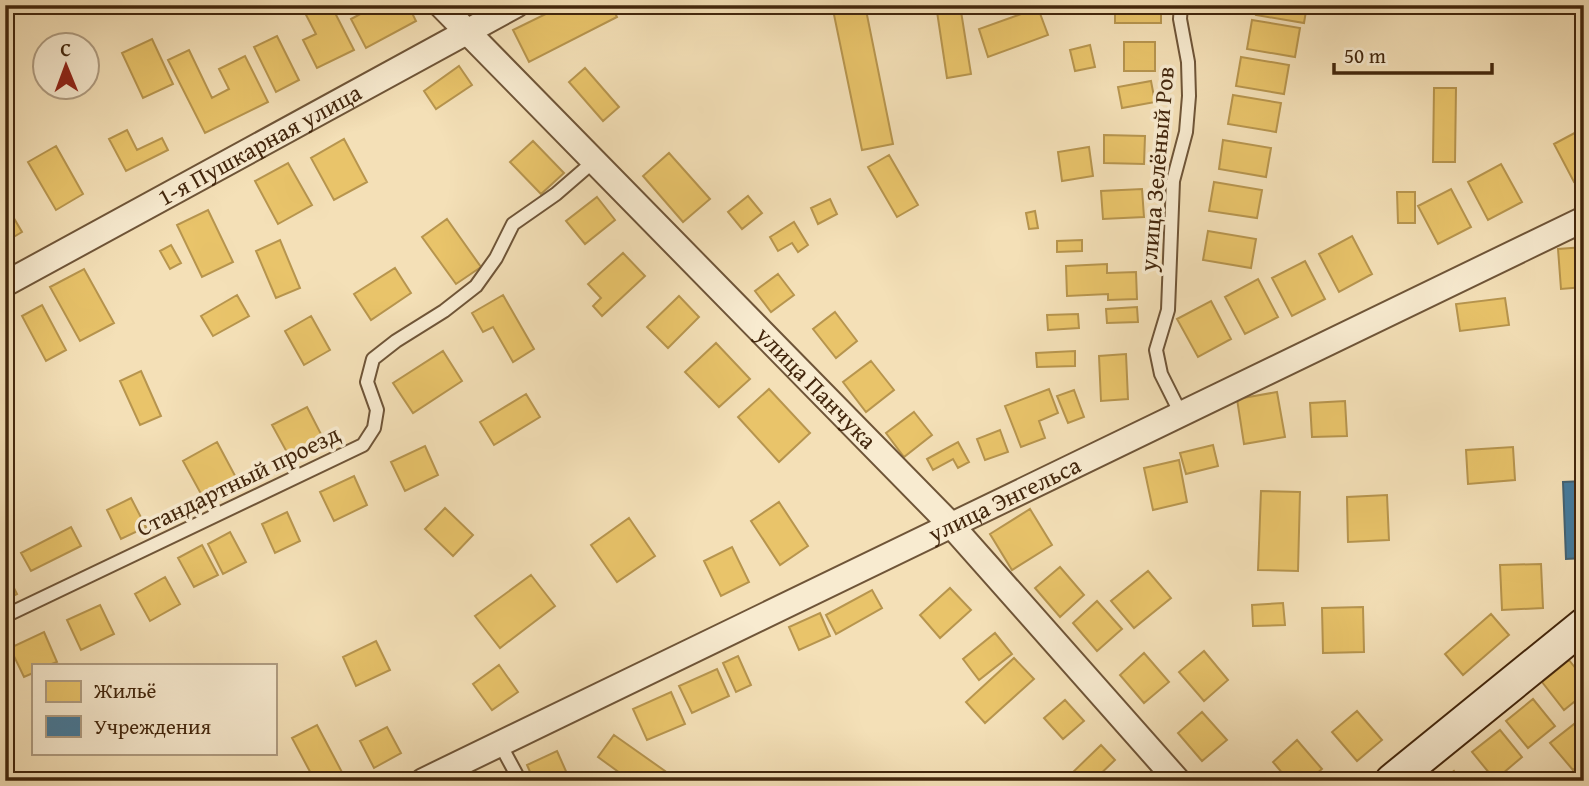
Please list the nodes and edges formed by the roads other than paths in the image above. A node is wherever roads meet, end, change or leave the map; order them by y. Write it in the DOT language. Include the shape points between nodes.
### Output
graph roads {
  1 [pos="441,5"];
  2 [pos="516,5"];
  3 [pos="1181,5"];
  4 [pos="466,32"];
  5 [pos="593,162"];
  6 [pos="1584,219"];
  7 [pos="5,284"];
  8 [pos="1181,414"];
  9 [pos="952,526"];
  10 [pos="5,616"];
  11 [pos="1584,625"];
  12 [pos="500,744"];
  13 [pos="423,781"];
  14 [pos="520,781"];
  15 [pos="1178,781"];
  16 [pos="1392,781"];
  1 -- 4 [label="street, улица Панчука"];
  2 -- 4 [label="street, 1-я Пушкарная улица"];
  3 -- 8 [label="lane, улица Зелёный Ров" via="1189,96 1186,132 1173,181 1168,310 1156,350 1161,374"];
  4 -- 5 [label="street, улица Панчука"];
  4 -- 7 [label="street, 1-я Пушкарная улица"];
  5 -- 9 [label="street, улица Панчука"];
  5 -- 10 [label="lane, Стандартный проезд" via="513,224 476,286 373,359 367,382 377,410 374,428 363,445"];
  6 -- 8 [label="street, улица Энгельса"];
  8 -- 9 [label="street, улица Энгельса"];
  9 -- 12 [label="street, улица Энгельса"];
  9 -- 15 [label="street, улица Панчука"];
  11 -- 16 [label="main road"];
  12 -- 13 [label="street, улица Энгельса"];
  12 -- 14 [label="lane"];
}
